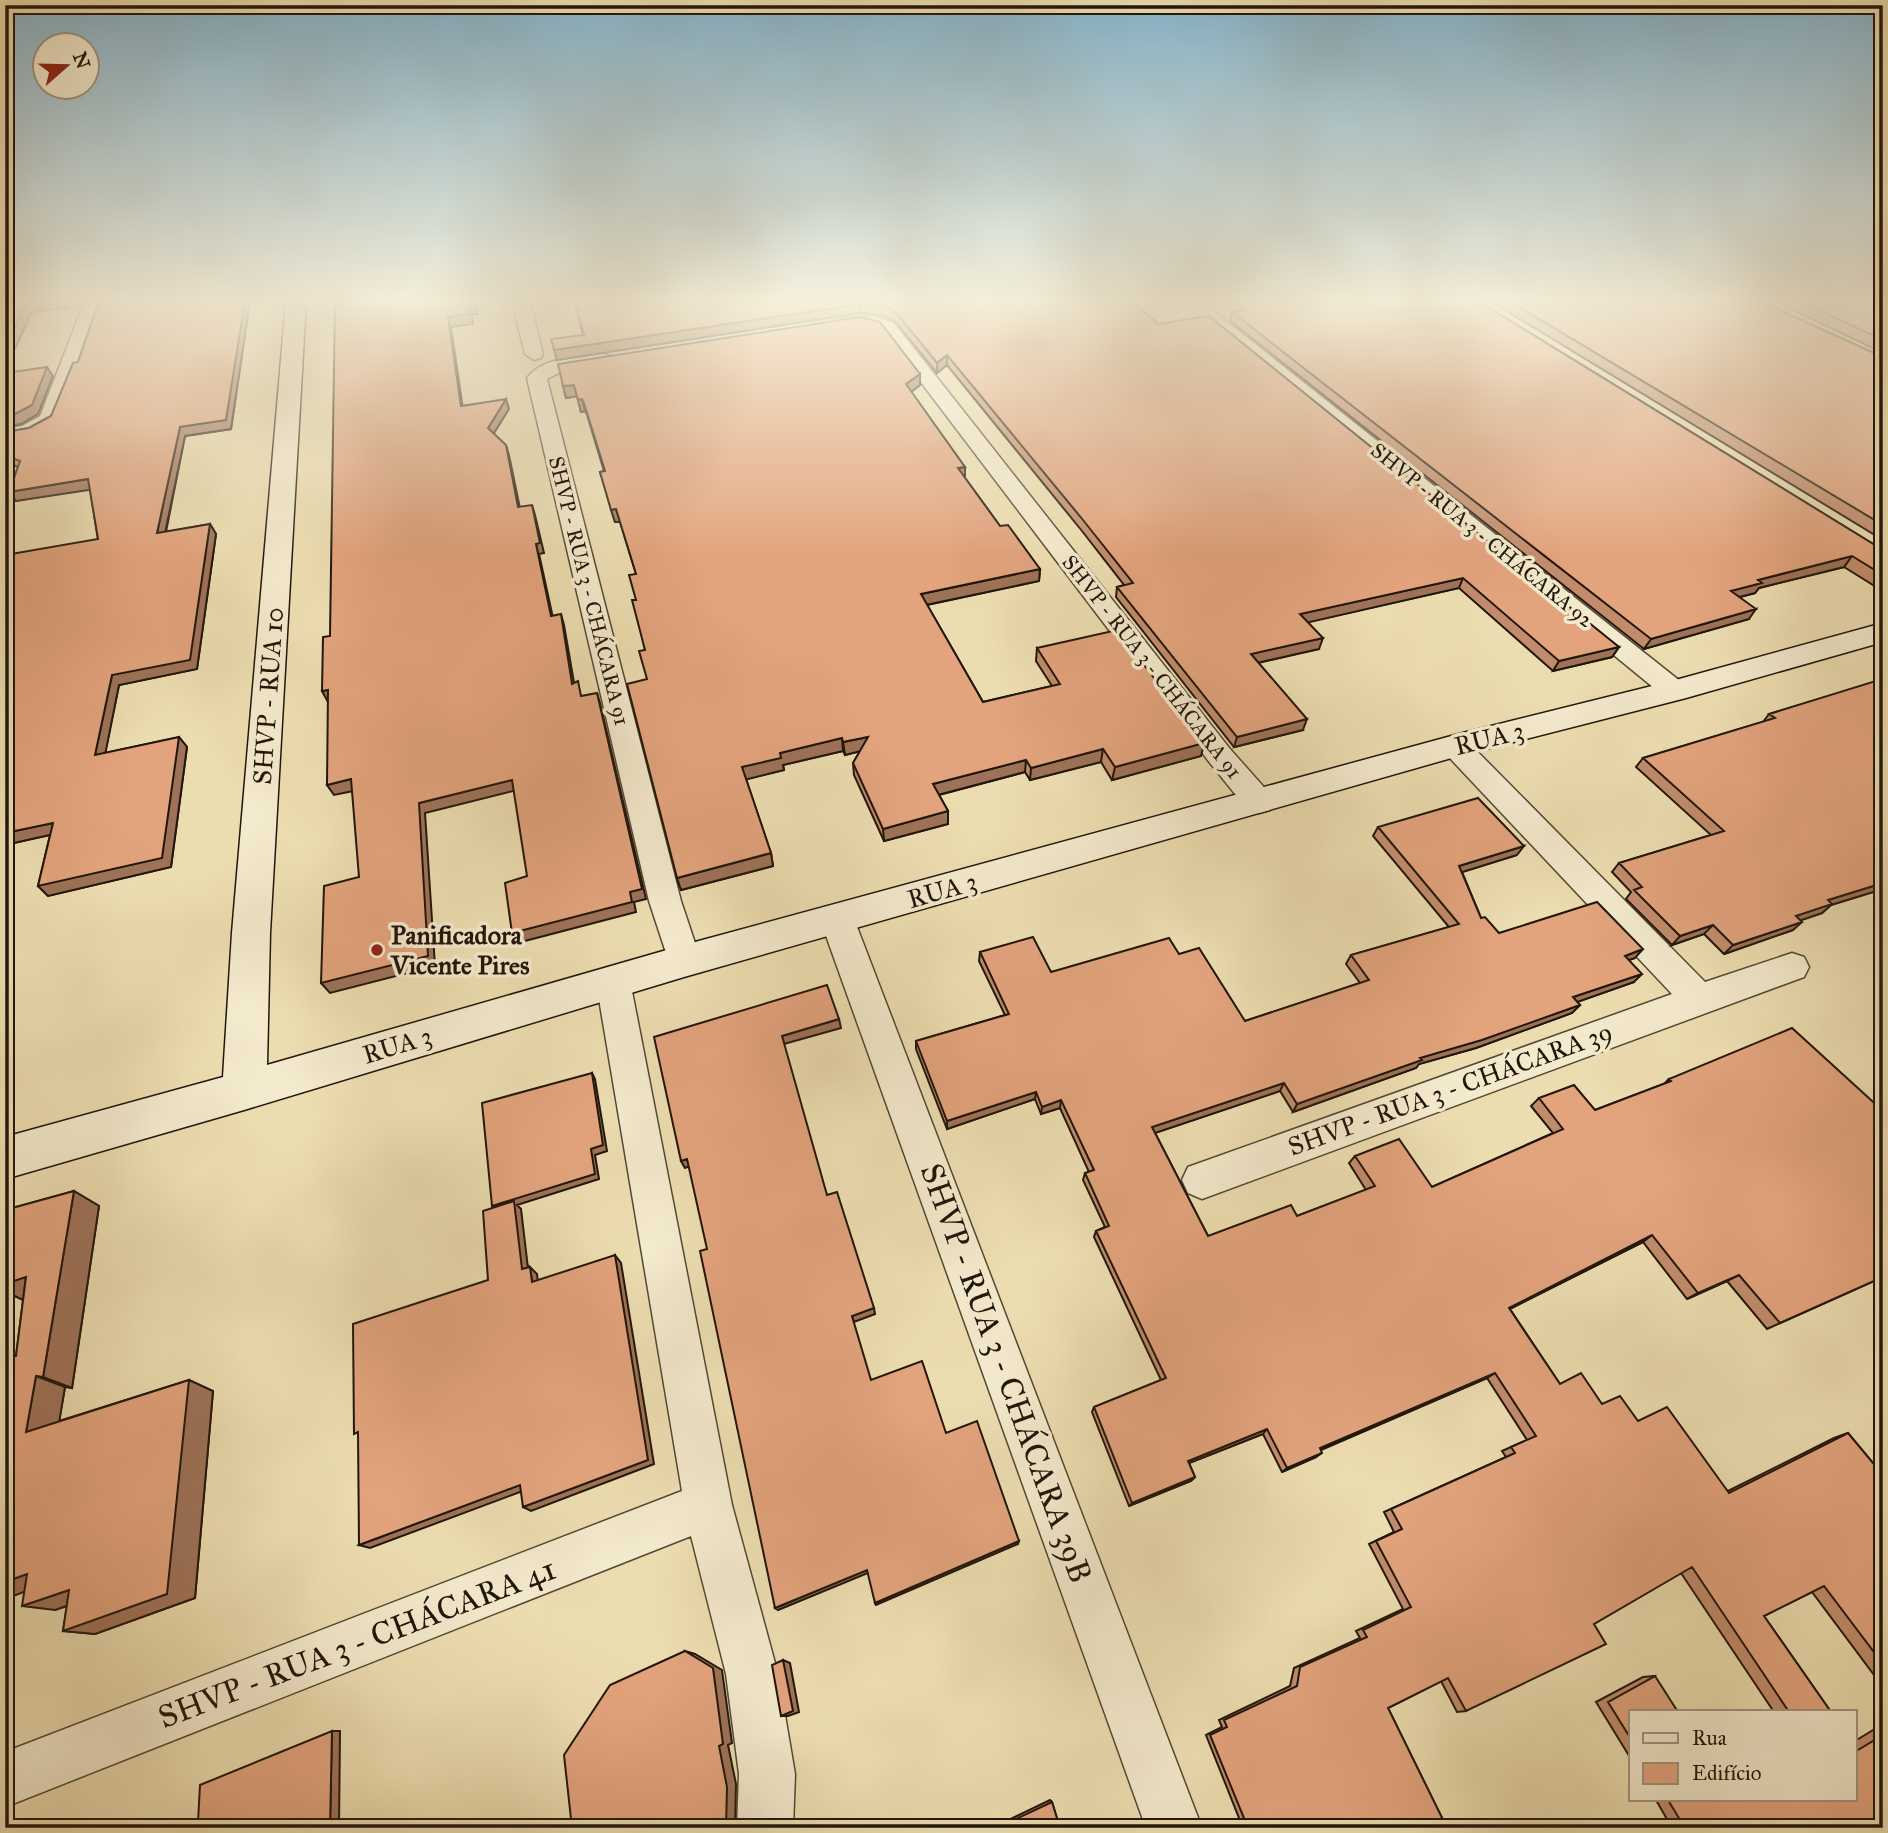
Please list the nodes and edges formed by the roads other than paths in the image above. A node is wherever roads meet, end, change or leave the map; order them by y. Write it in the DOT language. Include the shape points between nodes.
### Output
graph roads {
  1 [pos="61,387"];
  2 [pos="290,387"];
  3 [pos="539,387"];
  4 [pos="934,387"];
  5 [pos="1297,387"];
  6 [pos="5,435"];
  7 [pos="1883,632"];
  8 [pos="1675,691"];
  9 [pos="1455,746"];
  10 [pos="1259,802"];
  11 [pos="838,919"];
  12 [pos="684,961"];
  13 [pos="1792,967"];
  14 [pos="612,981"];
  15 [pos="1699,999"];
  16 [pos="244,1091"];
  17 [pos="5,1158"];
  18 [pos="1202,1180"];
  19 [pos="708,1505"];
  20 [pos="5,1780"];
  21 [pos="765,1828"];
  22 [pos="1174,1828"];
  1 -- 6 [label="street" via="49,419 28,431"];
  2 -- 16 [label="main road, SHVP - RUA 10"];
  3 -- 12 [label="street, SHVP - RUA 3 - CHÁCARA 91" via="665,901"];
  4 -- 10 [label="street, SHVP - RUA 3 - CHÁCARA 91"];
  5 -- 8 [label="street, SHVP - RUA 3 - CHÁCARA 92"];
  7 -- 8 [label="main road, RUA 3"];
  8 -- 9 [label="main road, RUA 3"];
  9 -- 10 [label="main road, RUA 3"];
  9 -- 15 [label="street"];
  10 -- 11 [label="main road, RUA 3"];
  11 -- 12 [label="main road, RUA 3"];
  11 -- 22 [label="street, SHVP - RUA 3 - CHÁCARA 39B"];
  12 -- 14 [label="main road, RUA 3"];
  13 -- 15 [label="street, SHVP - RUA 3 - CHÁCARA 39"];
  14 -- 16 [label="main road, RUA 3"];
  14 -- 19 [label="street"];
  15 -- 18 [label="street, SHVP - RUA 3 - CHÁCARA 39"];
  16 -- 17 [label="main road, RUA 3"];
  19 -- 20 [label="street, SHVP - RUA 3 - CHÁCARA 41"];
  19 -- 21 [label="street" via="752,1674 767,1774"];
}
